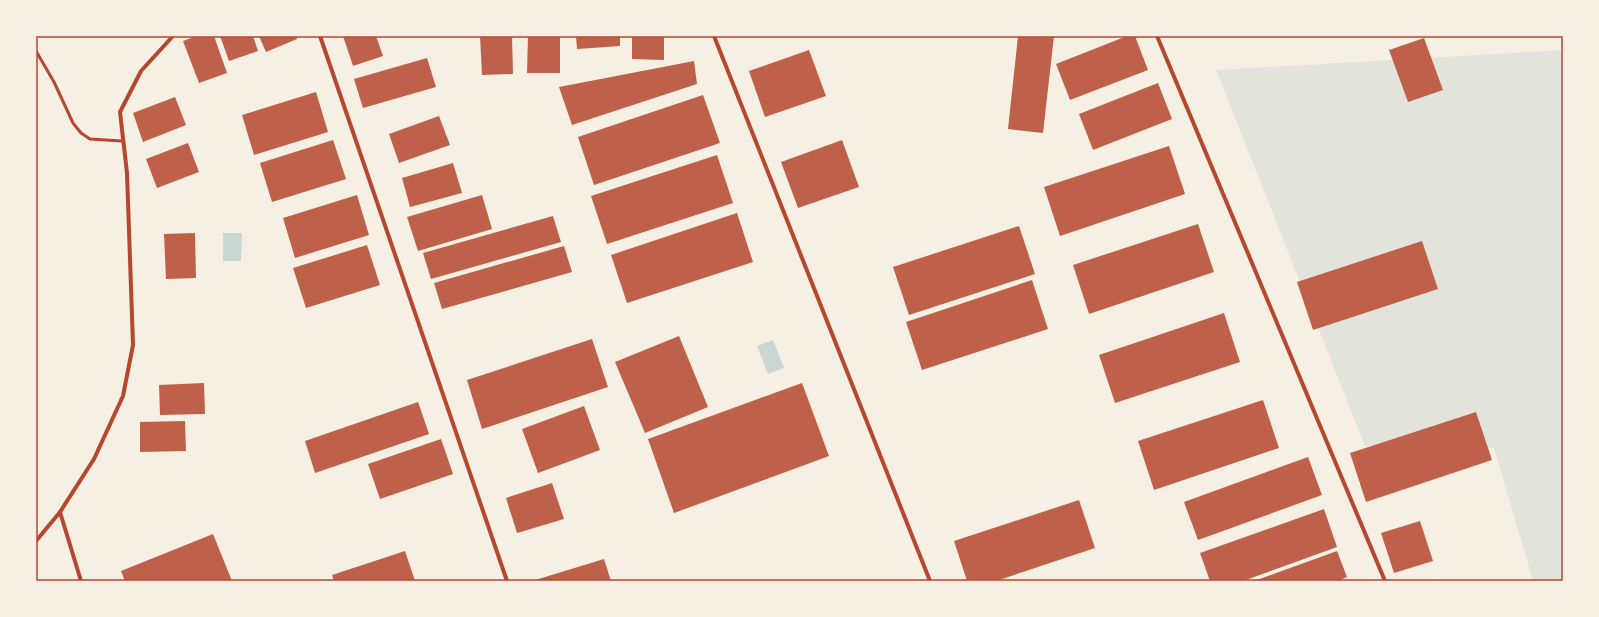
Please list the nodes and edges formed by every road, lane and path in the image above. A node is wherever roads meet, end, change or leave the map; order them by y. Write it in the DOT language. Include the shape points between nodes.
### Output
graph roads {
  1 [pos="172,36"];
  2 [pos="320,36"];
  3 [pos="714,36"];
  4 [pos="1157,36"];
  5 [pos="36,51"];
  6 [pos="122,141"];
  7 [pos="60,512"];
  8 [pos="36,541"];
  9 [pos="82,581"];
  10 [pos="507,581"];
  11 [pos="930,581"];
  12 [pos="1385,581"];
  1 -- 6 [label="street" via="141,71 120,112"];
  2 -- 10 [label="street"];
  3 -- 11 [label="street"];
  4 -- 12 [label="street"];
  5 -- 6 [label="lane" via="80,133 90,139"];
  6 -- 7 [label="street" via="127,173 133,345 123,396 94,459"];
  7 -- 8 [label="street"];
  7 -- 9 [label="street"];
}
